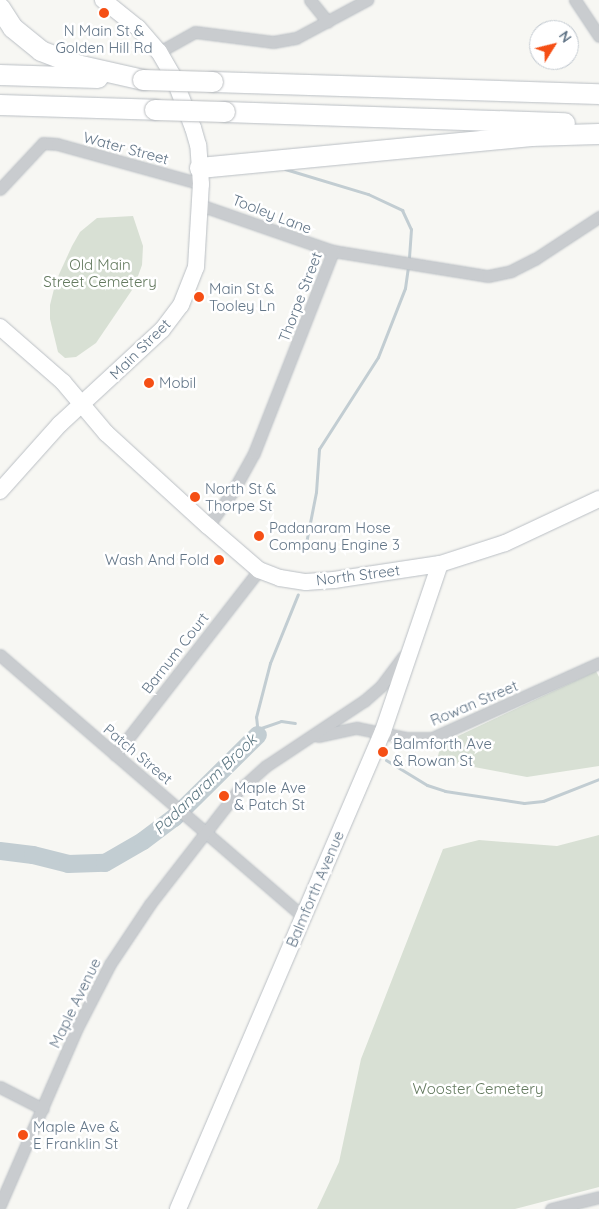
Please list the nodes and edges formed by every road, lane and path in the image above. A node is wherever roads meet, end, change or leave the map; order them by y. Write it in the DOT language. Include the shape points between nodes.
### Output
graph roads {
  1 [pos="103,0"];
  2 [pos="310,0"];
  3 [pos="367,0"];
  4 [pos="575,0"];
  5 [pos="0,8"];
  6 [pos="328,22"];
  7 [pos="599,36"];
  8 [pos="159,52"];
  9 [pos="0,75"];
  10 [pos="143,80"];
  11 [pos="599,94"];
  12 [pos="0,105"];
  13 [pos="599,124"];
  14 [pos="599,134"];
  15 [pos="201,176"];
  16 [pos="0,189"];
  17 [pos="200,205"];
  18 [pos="599,217"];
  19 [pos="334,251"];
  20 [pos="0,327"];
  21 [pos="80,405"];
  22 [pos="0,491"];
  23 [pos="599,499"];
  24 [pos="208,526"];
  25 [pos="440,564"];
  26 [pos="259,570"];
  27 [pos="412,645"];
  28 [pos="0,655"];
  29 [pos="599,663"];
  30 [pos="383,731"];
  31 [pos="298,744"];
  32 [pos="115,755"];
  33 [pos="206,832"];
  34 [pos="303,917"];
  35 [pos="0,1087"];
  36 [pos="43,1109"];
  37 [pos="599,1197"];
  38 [pos="0,1205"];
  39 [pos="178,1209"];
  40 [pos="551,1209"];
  1 -- 8 [label="main road, Main Street" via="138,28"];
  2 -- 6 [label="street"];
  3 -- 6 [label="street"];
  4 -- 7 [label="street"];
  5 -- 10 [label="highway" via="14,28 41,51 77,65"];
  6 -- 8 [label="street" via="296,38 273,42 195,32"];
  8 -- 15 [label="main road, Main Street" via="193,128"];
  9 -- 10 [label="highway"];
  10 -- 11 [label="highway, bridge"];
  12 -- 13 [label="highway, bridge"];
  14 -- 15 [label="highway" via="531,136"];
  15 -- 16 [label="street, Water Street" via="57,144 43,144"];
  15 -- 17 [label="main road, Main Street"];
  17 -- 19 [label="street, Tooley Lane"];
  17 -- 21 [label="main road, Main Street" via="196,267 181,305 162,330"];
  18 -- 19 [label="street, Thorpe Street" via="511,271 488,276"];
  19 -- 24 [label="street, Thorpe Street" via="254,453"];
  20 -- 21 [label="main road, North Street" via="63,382"];
  21 -- 22 [label="main road, Main Street"];
  21 -- 24 [label="main road, North Street" via="133,459"];
  23 -- 25 [label="main road, North Street" via="505,543"];
  24 -- 26 [label="main road, North Street"];
  25 -- 26 [label="main road, North Street" via="320,581 280,578"];
  25 -- 27 [label="main road, Balmforth Avenue"];
  26 -- 32 [label="street, Barnum Court"];
  27 -- 30 [label="main road, Balmforth Avenue"];
  27 -- 31 [label="street, Rowan Street" via="396,668 364,701"];
  28 -- 32 [label="street, Patch Street"];
  29 -- 30 [label="street, Rowan Street" via="432,738 406,738"];
  30 -- 31 [label="street, Rowan Street" via="334,730"];
  30 -- 34 [label="main road, Balmforth Avenue"];
  31 -- 33 [label="street, Rowan Street" via="237,792"];
  32 -- 33 [label="street, Patch Street"];
  33 -- 34 [label="street, Patch Street"];
  33 -- 36 [label="street, Maple Avenue" via="110,964 77,1028"];
  34 -- 39 [label="main road, Balmforth Avenue"];
  35 -- 36 [label="street"];
  36 -- 38 [label="street, Maple Avenue"];
  37 -- 40 [label="street"];
}
